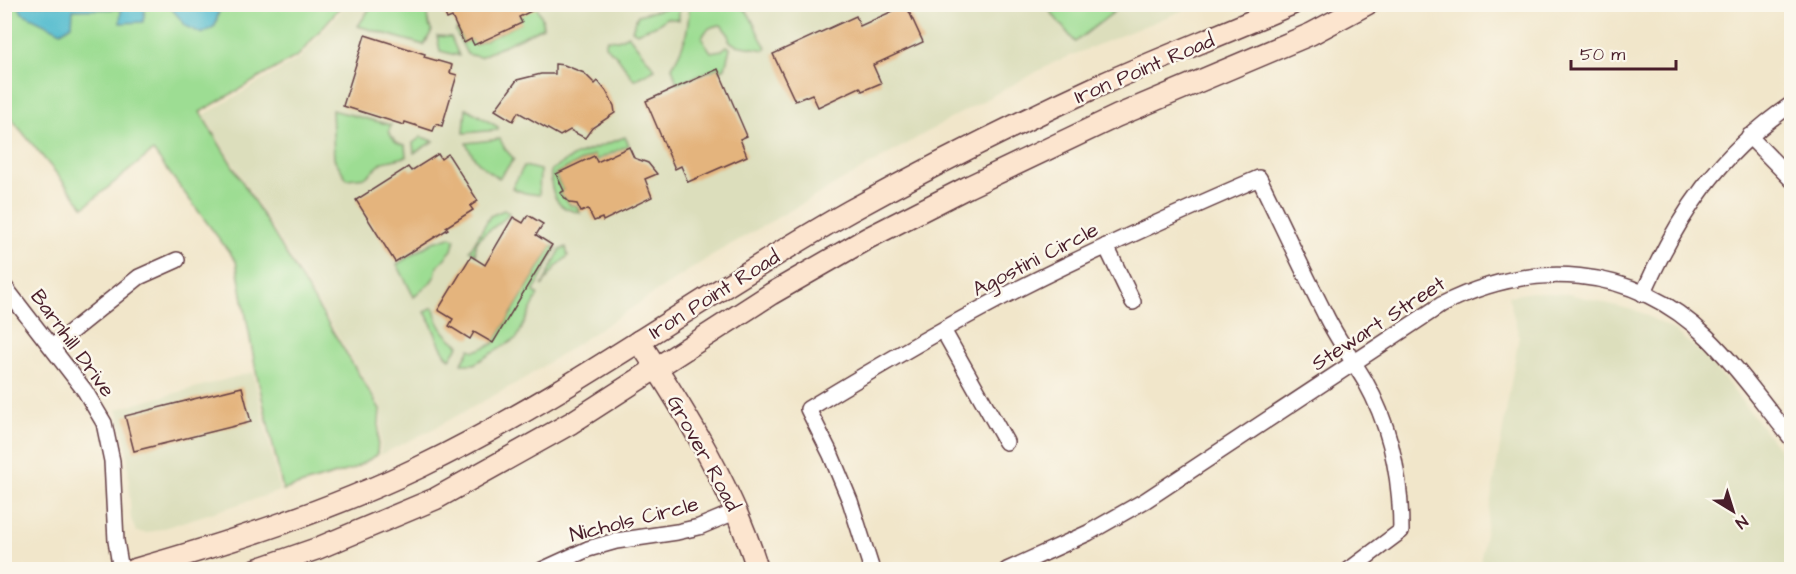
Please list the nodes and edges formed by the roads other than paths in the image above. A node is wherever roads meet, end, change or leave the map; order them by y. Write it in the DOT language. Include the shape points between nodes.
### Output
graph roads {
  1 [pos="1292,4"];
  2 [pos="1367,4"];
  3 [pos="1791,104"];
  4 [pos="1749,136"];
  5 [pos="1791,180"];
  6 [pos="1106,246"];
  7 [pos="177,260"];
  8 [pos="4,286"];
  9 [pos="1643,294"];
  10 [pos="1133,302"];
  11 [pos="943,330"];
  12 [pos="639,341"];
  13 [pos="52,347"];
  14 [pos="1353,363"];
  15 [pos="656,368"];
  16 [pos="1791,439"];
  17 [pos="1006,442"];
  18 [pos="737,511"];
  19 [pos="121,570"];
  20 [pos="133,570"];
  21 [pos="255,570"];
  22 [pos="542,570"];
  23 [pos="758,570"];
  24 [pos="872,570"];
  25 [pos="1007,570"];
  26 [pos="1349,570"];
  1 -- 12 [label="main road, Iron Point Road" via="1098,86 948,159 754,267"];
  2 -- 15 [label="main road, Iron Point Road" via="1311,34 1117,116 868,238"];
  3 -- 4 [label="street"];
  4 -- 5 [label="street"];
  4 -- 9 [label="street" via="1690,204"];
  6 -- 10 [label="street"];
  6 -- 11 [label="street, Agostini Circle"];
  6 -- 14 [label="street, Agostini Circle" via="1259,178 1325,316"];
  7 -- 13 [label="street" via="139,277"];
  8 -- 13 [label="street, Barnhill Drive"];
  9 -- 14 [label="street, Stewart Street" via="1576,276 1552,274 1506,279 1441,305"];
  9 -- 16 [label="street, Stewart Street" via="1670,308 1707,337"];
  11 -- 17 [label="street"];
  11 -- 24 [label="street, Agostini Circle" via="808,409 850,501"];
  12 -- 15 [label="main road, Grover Road"];
  12 -- 20 [label="main road, Iron Point Road" via="535,405 419,467 288,522"];
  13 -- 19 [label="street, Barnhill Drive" via="104,423 112,461"];
  14 -- 25 [label="street, Stewart Street" via="1146,500 1088,533"];
  14 -- 26 [label="street" via="1378,409 1392,447 1401,531"];
  15 -- 18 [label="main road, Grover Road"];
  15 -- 21 [label="main road, Iron Point Road" via="572,423 435,499"];
  18 -- 22 [label="street, Nichols Circle" via="699,527 588,549"];
  18 -- 23 [label="main road, Grover Road"];
}
